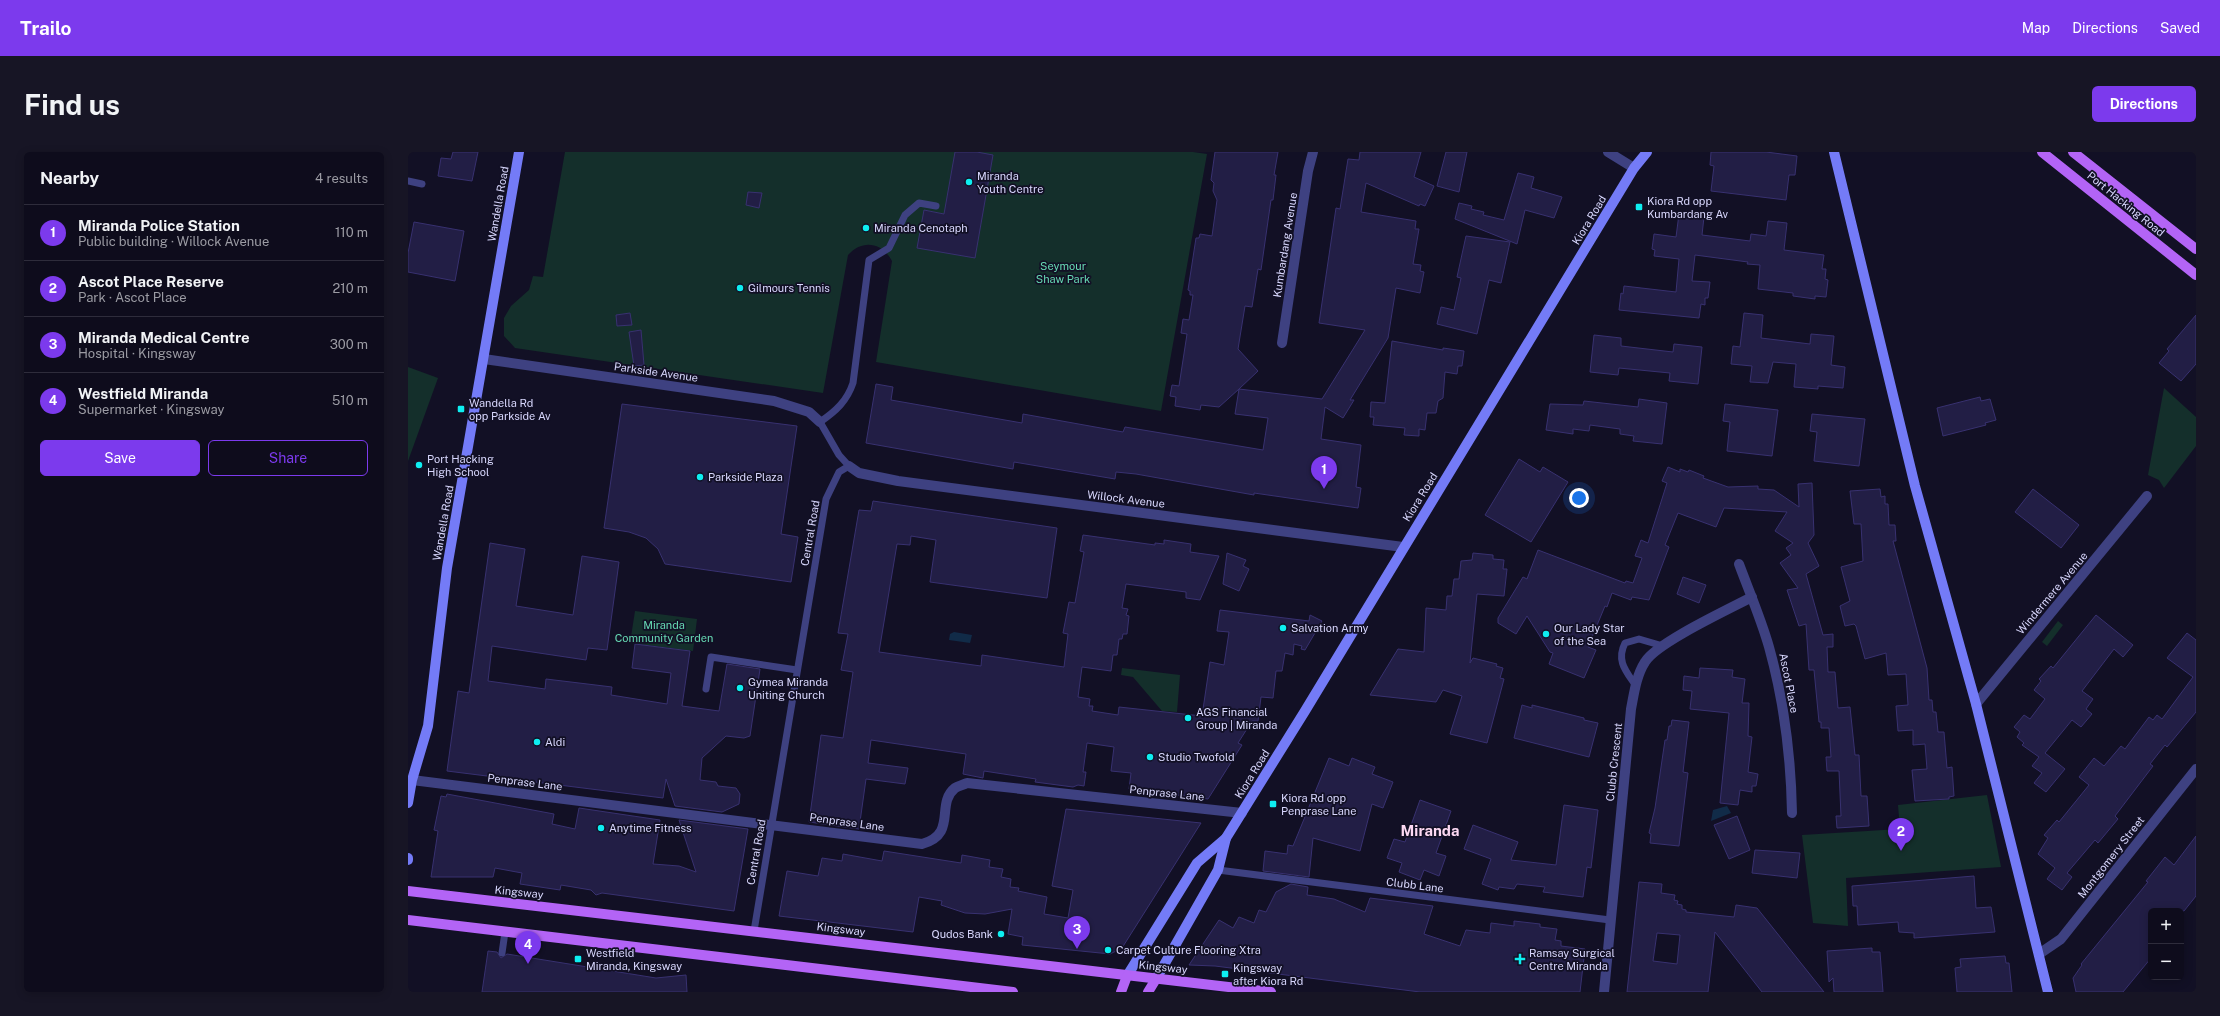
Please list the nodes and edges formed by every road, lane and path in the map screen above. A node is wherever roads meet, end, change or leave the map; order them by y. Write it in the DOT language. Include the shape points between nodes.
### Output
graph roads {
  1 [pos="519,152"];
  2 [pos="1313,152"];
  3 [pos="1608,152"];
  4 [pos="1636,152"];
  5 [pos="1648,152"];
  6 [pos="1834,152"];
  7 [pos="2042,152"];
  8 [pos="2073,152"];
  9 [pos="1634,168"];
  10 [pos="408,181"];
  11 [pos="422,184"];
  12 [pos="936,206"];
  13 [pos="2196,249"];
  14 [pos="2196,275"];
  15 [pos="1282,343"];
  16 [pos="484,359"];
  17 [pos="820,422"];
  18 [pos="849,466"];
  19 [pos="2148,496"];
  20 [pos="1403,546"];
  21 [pos="1739,564"];
  22 [pos="1752,597"];
  23 [pos="1663,646"];
  24 [pos="797,670"];
  25 [pos="1636,686"];
  26 [pos="706,689"];
  27 [pos="1976,704"];
  28 [pos="2196,769"];
  29 [pos="412,780"];
  30 [pos="408,803"];
  31 [pos="1242,812"];
  32 [pos="1792,812"];
  33 [pos="773,824"];
  34 [pos="1226,838"];
  35 [pos="1218,870"];
  36 [pos="408,891"];
  37 [pos="408,920"];
  38 [pos="1610,920"];
  39 [pos="754,931"];
  40 [pos="505,932"];
  41 [pos="502,953"];
  42 [pos="2039,954"];
  43 [pos="1128,976"];
  44 [pos="1156,978"];
  45 [pos="1013,992"];
  46 [pos="1120,992"];
  47 [pos="1148,992"];
  48 [pos="1271,992"];
  49 [pos="1604,992"];
  50 [pos="2048,992"];
  1 -- 16 [label="street, Wandella Road"];
  2 -- 15 [label="street, Kumbardang Avenue"];
  3 -- 9 [label="street"];
  4 -- 9 [label="street, Kiora Road"];
  5 -- 9 [label="street, Kiora Road"];
  6 -- 27 [label="street" via="1915,486"];
  7 -- 14 [label="main road, Port Hacking Road"];
  8 -- 13 [label="main road, Port Hacking Road"];
  9 -- 20 [label="street, Kiora Road"];
  10 -- 11 [label="lane"];
  12 -- 17 [label="lane" via="920,203 913,208 905,216 889,248 869,260 853,383 849,396 841,406"];
  16 -- 17 [label="street, Parkside Avenue" via="774,401 808,412"];
  16 -- 29 [label="street, Wandella Road" via="447,568 428,726"];
  17 -- 18 [label="lane" via="839,455"];
  18 -- 20 [label="street, Willock Avenue" via="859,473 898,481"];
  18 -- 24 [label="lane, Central Road" via="839,472 826,499"];
  19 -- 27 [label="street, Windermere Avenue"];
  20 -- 31 [label="street, Kiora Road"];
  21 -- 22 [label="street, Ascot Place"];
  22 -- 23 [label="street, Clubb Crescent"];
  22 -- 32 [label="street, Ascot Place" via="1769,647 1782,704 1791,764"];
  23 -- 25 [label="street, Clubb Crescent" via="1645,661"];
  23 -- 25 [label="lane" via="1639,639 1625,643 1621,652 1622,662"];
  24 -- 26 [label="lane" via="711,657"];
  24 -- 33 [label="lane, Central Road"];
  25 -- 38 [label="street, Clubb Crescent" via="1631,709"];
  27 -- 42 [label="street" via="2004,824"];
  28 -- 42 [label="street, Montgomery Street" via="2061,939"];
  29 -- 30 [label="street, Wandella Road"];
  29 -- 33 [label="street, Penprase Lane"];
  31 -- 33 [label="street, Penprase Lane" via="967,784 955,788 948,798 942,832 934,841 922,844"];
  31 -- 34 [label="street, Kiora Road"];
  33 -- 39 [label="lane, Central Road"];
  34 -- 35 [label="street, Kiora Road"];
  34 -- 43 [label="street, Kiora Road" via="1197,863"];
  35 -- 38 [label="lane, Clubb Lane"];
  35 -- 44 [label="street, Kiora Road"];
  36 -- 39 [label="main road, Kingsway"];
  37 -- 40 [label="main road"];
  38 -- 49 [label="street, Clubb Crescent"];
  39 -- 43 [label="main road, Kingsway"];
  40 -- 41 [label="lane"];
  40 -- 45 [label="main road"];
  42 -- 50 [label="street"];
  43 -- 44 [label="main road, Kingsway"];
  43 -- 46 [label="main road, Kiora Road"];
  44 -- 47 [label="main road, Kiora Road"];
  44 -- 48 [label="main road, Kingsway"];
}
